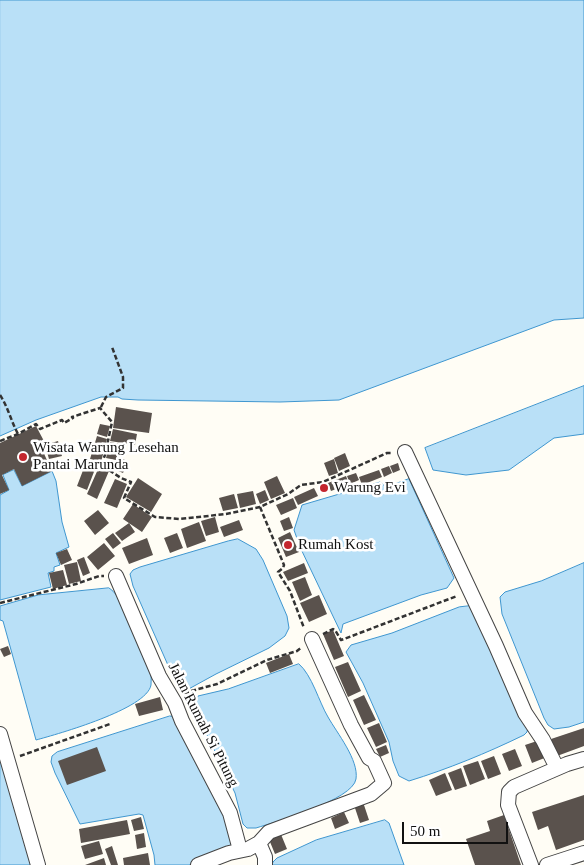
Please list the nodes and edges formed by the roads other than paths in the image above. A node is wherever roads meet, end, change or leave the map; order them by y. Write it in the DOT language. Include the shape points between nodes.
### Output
graph roads {
  1 [pos="406,452"];
  2 [pos="116,576"];
  3 [pos="312,639"];
  4 [pos="0,734"];
  5 [pos="584,759"];
  6 [pos="557,768"];
  7 [pos="259,843"];
  8 [pos="240,850"];
  9 [pos="584,854"];
  10 [pos="38,865"];
  11 [pos="198,865"];
  12 [pos="265,865"];
  13 [pos="530,865"];
  14 [pos="548,865"];
  1 -- 6 [label="street" via="526,713"];
  2 -- 8 [label="street, Jalan Rumah Si Pitung" via="153,664 230,813"];
  3 -- 7 [label="street" via="352,725 384,783 370,794 269,832"];
  4 -- 10 [label="street"];
  5 -- 6 [label="street"];
  6 -- 13 [label="street" via="514,787 508,794 508,805"];
  7 -- 8 [label="street"];
  7 -- 12 [label="street"];
  8 -- 11 [label="street"];
  9 -- 14 [label="street"];
}
